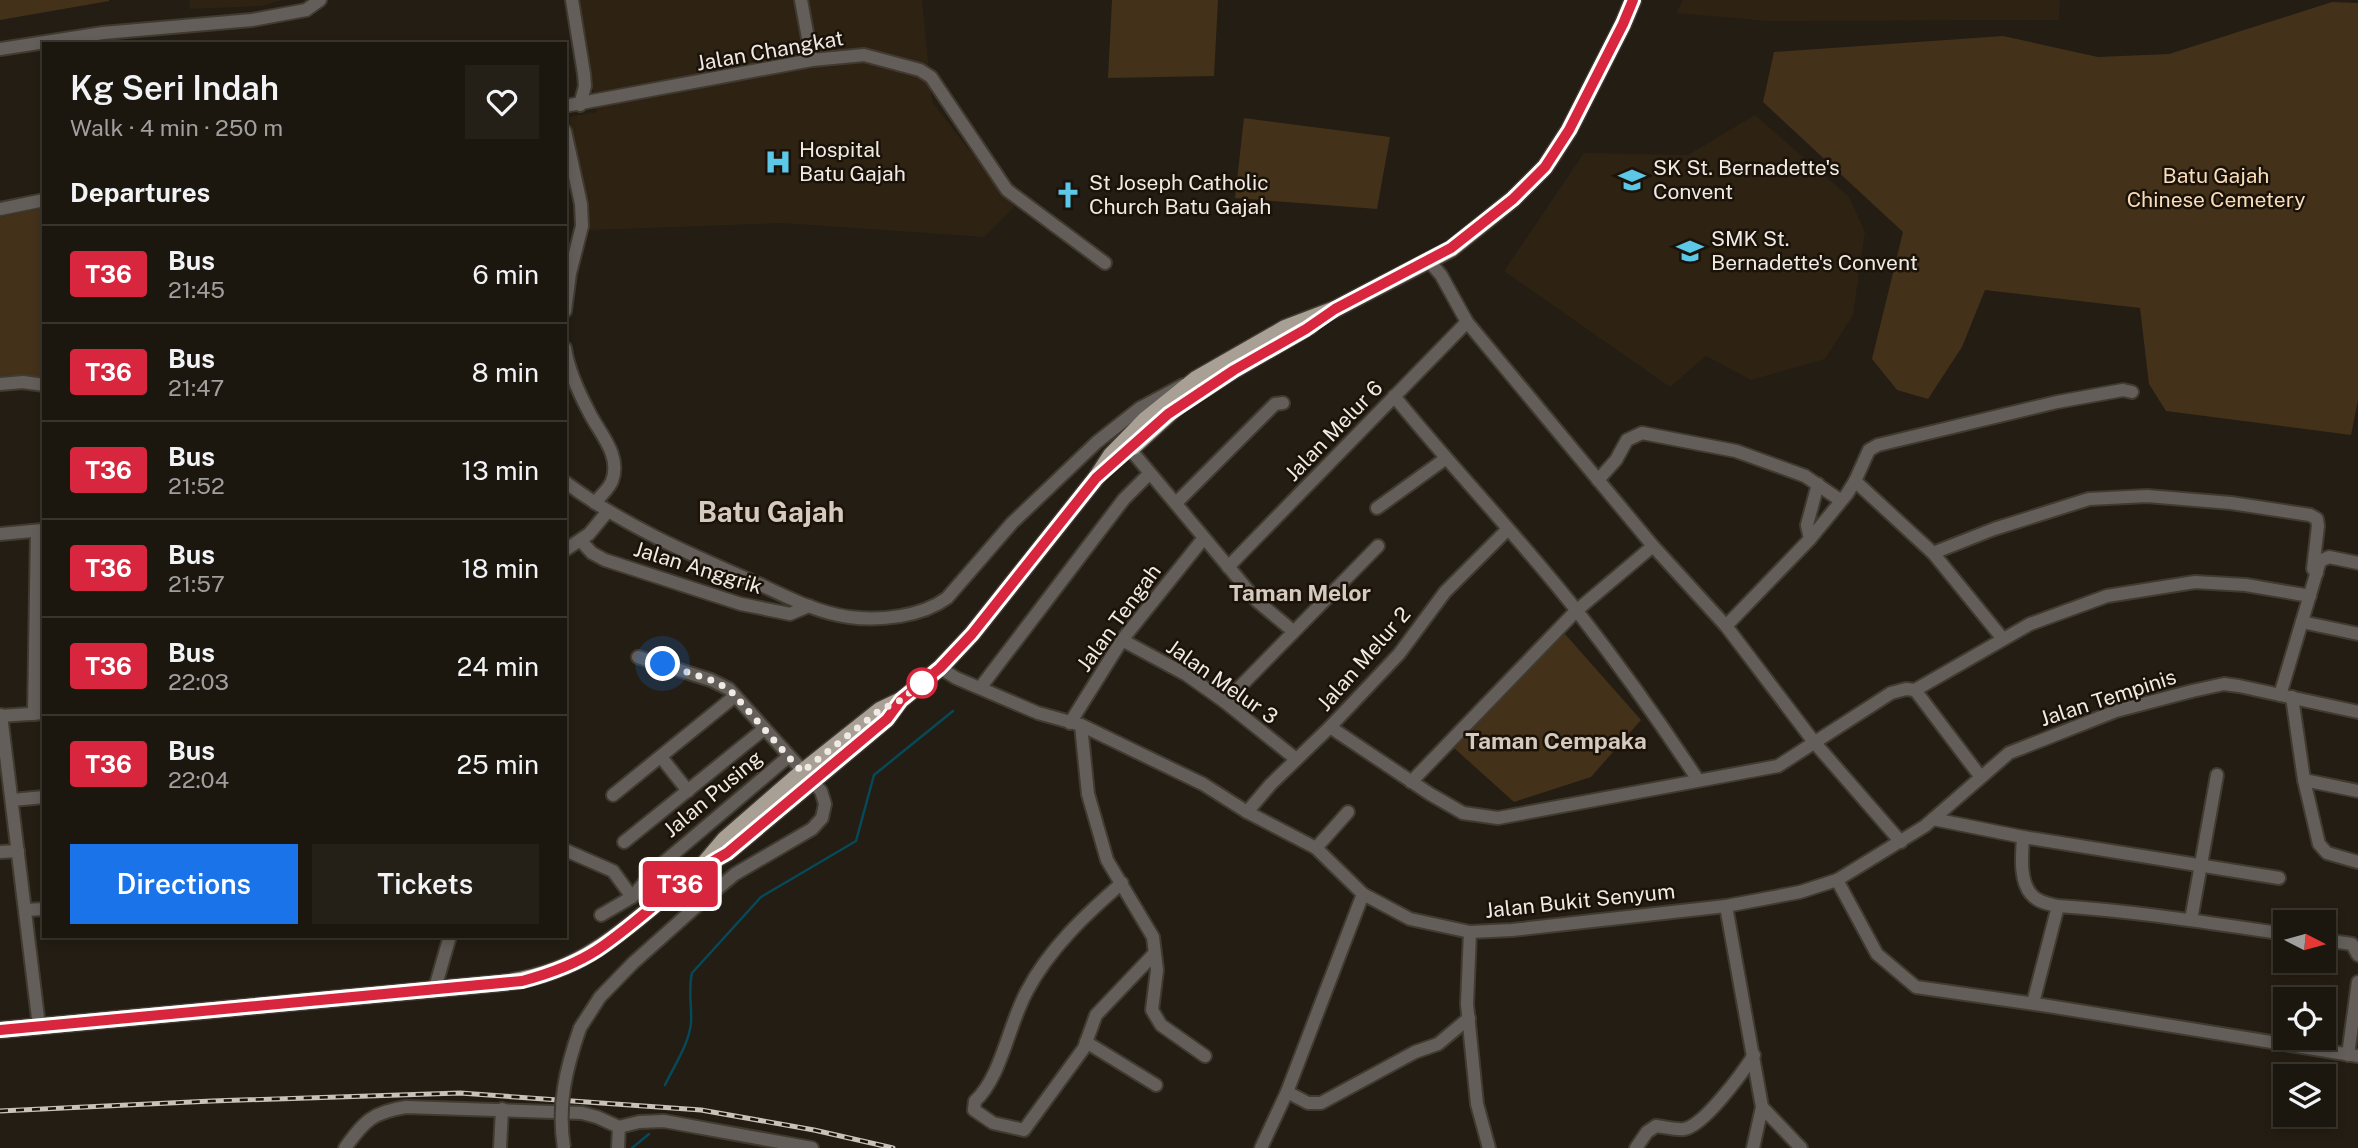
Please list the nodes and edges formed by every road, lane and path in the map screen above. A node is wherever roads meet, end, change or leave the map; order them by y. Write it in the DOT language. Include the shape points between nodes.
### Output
graph roads {
  1 [pos="320,0"];
  2 [pos="572,0"];
  3 [pos="801,0"];
  4 [pos="1633,0"];
  5 [pos="104,38"];
  6 [pos="66,42"];
  7 [pos="42,45"];
  8 [pos="0,49"];
  9 [pos="812,60"];
  10 [pos="580,105"];
  11 [pos="567,106"];
  12 [pos="567,140"];
  13 [pos="42,200"];
  14 [pos="0,209"];
  15 [pos="1429,261"];
  16 [pos="1105,263"];
  17 [pos="567,292"];
  18 [pos="1335,309"];
  19 [pos="1464,318"];
  20 [pos="567,361"];
  21 [pos="1196,379"];
  22 [pos="0,384"];
  23 [pos="42,385"];
  24 [pos="2132,392"];
  25 [pos="1394,396"];
  26 [pos="1283,403"];
  27 [pos="1170,405"];
  28 [pos="1140,408"];
  29 [pos="1130,449"];
  30 [pos="1445,459"];
  31 [pos="1149,474"];
  32 [pos="1096,478"];
  33 [pos="1598,480"];
  34 [pos="1855,481"];
  35 [pos="567,483"];
  36 [pos="1818,484"];
  37 [pos="1840,500"];
  38 [pos="595,503"];
  39 [pos="1177,503"];
  40 [pos="1377,508"];
  41 [pos="608,511"];
  42 [pos="1508,529"];
  43 [pos="40,531"];
  44 [pos="0,534"];
  45 [pos="1203,539"];
  46 [pos="1810,539"];
  47 [pos="581,541"];
  48 [pos="1378,546"];
  49 [pos="1653,546"];
  50 [pos="567,549"];
  51 [pos="1933,553"];
  52 [pos="2358,563"];
  53 [pos="1228,567"];
  54 [pos="2316,573"];
  55 [pos="2310,596"];
  56 [pos="810,606"];
  57 [pos="1576,611"];
  58 [pos="2302,622"];
  59 [pos="40,625"];
  60 [pos="1726,626"];
  61 [pos="1293,631"];
  62 [pos="2358,634"];
  63 [pos="2003,639"];
  64 [pos="1122,640"];
  65 [pos="638,657"];
  66 [pos="940,668"];
  67 [pos="979,688"];
  68 [pos="1915,690"];
  69 [pos="735,696"];
  70 [pos="2286,696"];
  71 [pos="1225,702"];
  72 [pos="2358,712"];
  73 [pos="39,714"];
  74 [pos="1,715"];
  75 [pos="1075,724"];
  76 [pos="1331,727"];
  77 [pos="764,729"];
  78 [pos="1814,742"];
  79 [pos="661,757"];
  80 [pos="788,757"];
  81 [pos="1297,759"];
  82 [pos="2217,775"];
  83 [pos="1980,776"];
  84 [pos="807,778"];
  85 [pos="2304,779"];
  86 [pos="1698,780"];
  87 [pos="1411,782"];
  88 [pos="688,791"];
  89 [pos="2358,791"];
  90 [pos="613,795"];
  91 [pos="42,797"];
  92 [pos="12,800"];
  93 [pos="1247,812"];
  94 [pos="1348,813"];
  95 [pos="1933,819"];
  96 [pos="2023,836"];
  97 [pos="624,842"];
  98 [pos="1900,842"];
  99 [pos="1317,848"];
  100 [pos="18,851"];
  101 [pos="567,851"];
  102 [pos="0,852"];
  103 [pos="2358,862"];
  104 [pos="2201,865"];
  105 [pos="2279,878"];
  106 [pos="1837,880"];
  107 [pos="1122,883"];
  108 [pos="1363,894"];
  109 [pos="632,897"];
  110 [pos="1726,906"];
  111 [pos="2058,906"];
  112 [pos="42,909"];
  113 [pos="25,910"];
  114 [pos="601,915"];
  115 [pos="2191,920"];
  116 [pos="1470,932"];
  117 [pos="2273,932"];
  118 [pos="449,938"];
  119 [pos="2336,943"];
  120 [pos="2356,948"];
  121 [pos="1154,954"];
  122 [pos="2358,982"];
  123 [pos="435,988"];
  124 [pos="2033,1003"];
  125 [pos="1469,1018"];
  126 [pos="39,1026"];
  127 [pos="0,1030"];
  128 [pos="1086,1042"];
  129 [pos="1754,1055"];
  130 [pos="2353,1055"];
  131 [pos="1205,1056"];
  132 [pos="1741,1075"];
  133 [pos="1758,1076"];
  134 [pos="1157,1084"];
  135 [pos="1287,1091"];
  136 [pos="1762,1107"];
  137 [pos="502,1109"];
  138 [pos="619,1128"];
  139 [pos="345,1148"];
  140 [pos="500,1148"];
  141 [pos="564,1148"];
  142 [pos="618,1148"];
  143 [pos="812,1148"];
  144 [pos="1261,1148"];
  145 [pos="1489,1148"];
  146 [pos="1636,1148"];
  147 [pos="1753,1148"];
  148 [pos="1801,1148"];
  1 -- 5 [label="street" via="306,10 252,20"];
  2 -- 10 [label="street" via="585,86"];
  3 -- 9 [label="street"];
  4 -- 15 [label="main road" via="1578,114 1545,167 1513,199"];
  5 -- 6 [label="street"];
  7 -- 8 [label="street"];
  9 -- 10 [label="street, Jalan Changkat"];
  9 -- 16 [label="street, Jalan Changkat" via="864,55 931,77 1007,190"];
  10 -- 11 [label="street, Jalan Changkat"];
  12 -- 17 [label="street" via="582,226"];
  13 -- 14 [label="street"];
  15 -- 18 [label="main road"];
  15 -- 19 [label="street"];
  18 -- 21 [label="main road" via="1285,328"];
  18 -- 27 [label="main road"];
  19 -- 25 [label="street, Jalan Melur 6"];
  19 -- 33 [label="street"];
  20 -- 38 [label="street" via="610,448 614,467 611,482"];
  21 -- 27 [label="main road"];
  21 -- 28 [label="street"];
  22 -- 23 [label="street"];
  24 -- 34 [label="street" via="2057,402 1878,445 1869,450"];
  25 -- 30 [label="street"];
  25 -- 53 [label="street, Jalan Melur 6"];
  26 -- 39 [label="street" via="1275,404"];
  27 -- 28 [label="street"];
  27 -- 29 [label="main road"];
  27 -- 32 [label="main road" via="1111,455"];
  28 -- 56 [label="street" via="1012,523 938,605 869,618"];
  29 -- 31 [label="street"];
  29 -- 32 [label="main road"];
  30 -- 40 [label="street"];
  30 -- 42 [label="street"];
  31 -- 39 [label="street"];
  31 -- 67 [label="street" via="1124,499"];
  32 -- 66 [label="main road"];
  33 -- 36 [label="street" via="1626,440 1642,433 1736,451"];
  33 -- 49 [label="street"];
  34 -- 37 [label="street"];
  34 -- 51 [label="street"];
  35 -- 38 [label="street"];
  36 -- 37 [label="street"];
  36 -- 46 [label="street" via="1807,525"];
  37 -- 46 [label="street"];
  38 -- 41 [label="street"];
  39 -- 45 [label="street"];
  41 -- 47 [label="street"];
  41 -- 56 [label="street" via="684,552"];
  42 -- 57 [label="street"];
  42 -- 76 [label="street, Jalan Melur 2" via="1445,592 1399,654"];
  43 -- 44 [label="street"];
  43 -- 59 [label="street"];
  45 -- 53 [label="street"];
  45 -- 64 [label="street, Jalan Tengah"];
  46 -- 60 [label="street"];
  47 -- 50 [label="street"];
  47 -- 56 [label="street, Jalan Anggrik" via="605,560 741,604 790,614"];
  48 -- 61 [label="street"];
  49 -- 57 [label="street"];
  49 -- 60 [label="street"];
  51 -- 54 [label="street" via="2089,499 2147,496 2310,515 2318,526"];
  51 -- 63 [label="street"];
  52 -- 54 [label="street" via="2325,558"];
  53 -- 61 [label="street" via="1257,601"];
  54 -- 55 [label="street"];
  55 -- 58 [label="street"];
  55 -- 63 [label="street" via="2195,582 2107,596 2030,624"];
  57 -- 86 [label="street"];
  57 -- 87 [label="street"];
  58 -- 62 [label="street"];
  58 -- 70 [label="street"];
  59 -- 73 [label="street"];
  60 -- 78 [label="street"];
  61 -- 71 [label="street"];
  63 -- 68 [label="street"];
  64 -- 71 [label="street, Jalan Melur 3"];
  64 -- 75 [label="street, Jalan Tengah"];
  65 -- 69 [label="street" via="711,680"];
  66 -- 67 [label="street, Jalan Bukit Senyum"];
  66 -- 84 [label="main road" via="901,700 880,710"];
  67 -- 75 [label="street, Jalan Bukit Senyum"];
  68 -- 78 [label="street" via="1891,693"];
  68 -- 83 [label="street"];
  69 -- 77 [label="street"];
  69 -- 79 [label="street"];
  70 -- 72 [label="street, Jalan Tempinis"];
  70 -- 83 [label="street, Jalan Tempinis" via="2224,684 2179,694 2116,711 2009,752"];
  70 -- 85 [label="street"];
  71 -- 81 [label="street, Jalan Melur 3"];
  73 -- 74 [label="street"];
  74 -- 92 [label="street"];
  75 -- 93 [label="street, Jalan Bukit Senyum" via="1203,784"];
  75 -- 107 [label="street" via="1107,860"];
  76 -- 81 [label="street, Jalan Melur 2"];
  76 -- 87 [label="street"];
  77 -- 80 [label="street"];
  77 -- 88 [label="street"];
  78 -- 86 [label="street" via="1778,766"];
  78 -- 98 [label="street"];
  79 -- 88 [label="street"];
  79 -- 90 [label="street"];
  80 -- 84 [label="street"];
  80 -- 109 [label="street, Jalan Pusing" via="657,868"];
  81 -- 93 [label="street, Jalan Melur 2"];
  82 -- 104 [label="street"];
  83 -- 95 [label="street, Jalan Tempinis"];
  84 -- 123 [label="main road" via="724,839 704,865 595,951 522,981"];
  84 -- 141 [label="street, bridge" via="821,791 825,804 822,818 812,829 735,874 633,962 600,997 580,1028 566,1068 561,1102"];
  85 -- 89 [label="street"];
  85 -- 103 [label="street" via="2319,844 2327,852"];
  86 -- 87 [label="street" via="1498,818 1463,813"];
  88 -- 97 [label="street"];
  91 -- 92 [label="street"];
  92 -- 100 [label="street"];
  93 -- 99 [label="street, Jalan Bukit Senyum"];
  94 -- 99 [label="street"];
  95 -- 96 [label="street"];
  95 -- 98 [label="street, Jalan Tempinis"];
  96 -- 104 [label="street"];
  96 -- 111 [label="street" via="2022,860 2030,894"];
  98 -- 106 [label="street, Jalan Bukit Senyum"];
  99 -- 108 [label="street, Jalan Bukit Senyum"];
  100 -- 102 [label="street"];
  100 -- 113 [label="street"];
  101 -- 109 [label="street" via="613,871"];
  104 -- 105 [label="street"];
  104 -- 115 [label="street"];
  106 -- 110 [label="street, Jalan Bukit Senyum"];
  106 -- 124 [label="street" via="1877,954 1916,987"];
  107 -- 121 [label="street" via="1153,937"];
  107 -- 128 [label="street" via="1092,909 1026,991 993,1077 975,1101 974,1110 992,1123 1024,1130"];
  108 -- 116 [label="street, Jalan Bukit Senyum" via="1410,919"];
  108 -- 135 [label="street"];
  109 -- 114 [label="street, Jalan Pusing"];
  110 -- 116 [label="street, Jalan Bukit Senyum"];
  110 -- 129 [label="street"];
  111 -- 115 [label="street"];
  111 -- 124 [label="street"];
  112 -- 113 [label="street"];
  113 -- 126 [label="street"];
  115 -- 117 [label="street"];
  116 -- 125 [label="street"];
  118 -- 123 [label="street"];
  119 -- 120 [label="street"];
  121 -- 128 [label="street" via="1096,1015"];
  121 -- 131 [label="street" via="1157,971 1152,1010 1161,1025"];
  122 -- 130 [label="street"];
  123 -- 126 [label="main road"];
  124 -- 130 [label="street"];
  125 -- 135 [label="street" via="1438,1045 1415,1052 1321,1103 1308,1104"];
  125 -- 145 [label="street" via="1477,1104"];
  126 -- 127 [label="main road"];
  128 -- 134 [label="street"];
  129 -- 132 [label="street"];
  129 -- 133 [label="street"];
  132 -- 133 [label="street"];
  132 -- 146 [label="street" via="1696,1123 1685,1129 1656,1126"];
  133 -- 136 [label="street"];
  135 -- 144 [label="street"];
  136 -- 147 [label="street"];
  136 -- 148 [label="street"];
  137 -- 138 [label="street" via="582,1113"];
  137 -- 139 [label="street" via="407,1107 385,1111 370,1118"];
  137 -- 140 [label="street"];
  138 -- 142 [label="street"];
  138 -- 143 [label="street" via="664,1121"];
}
